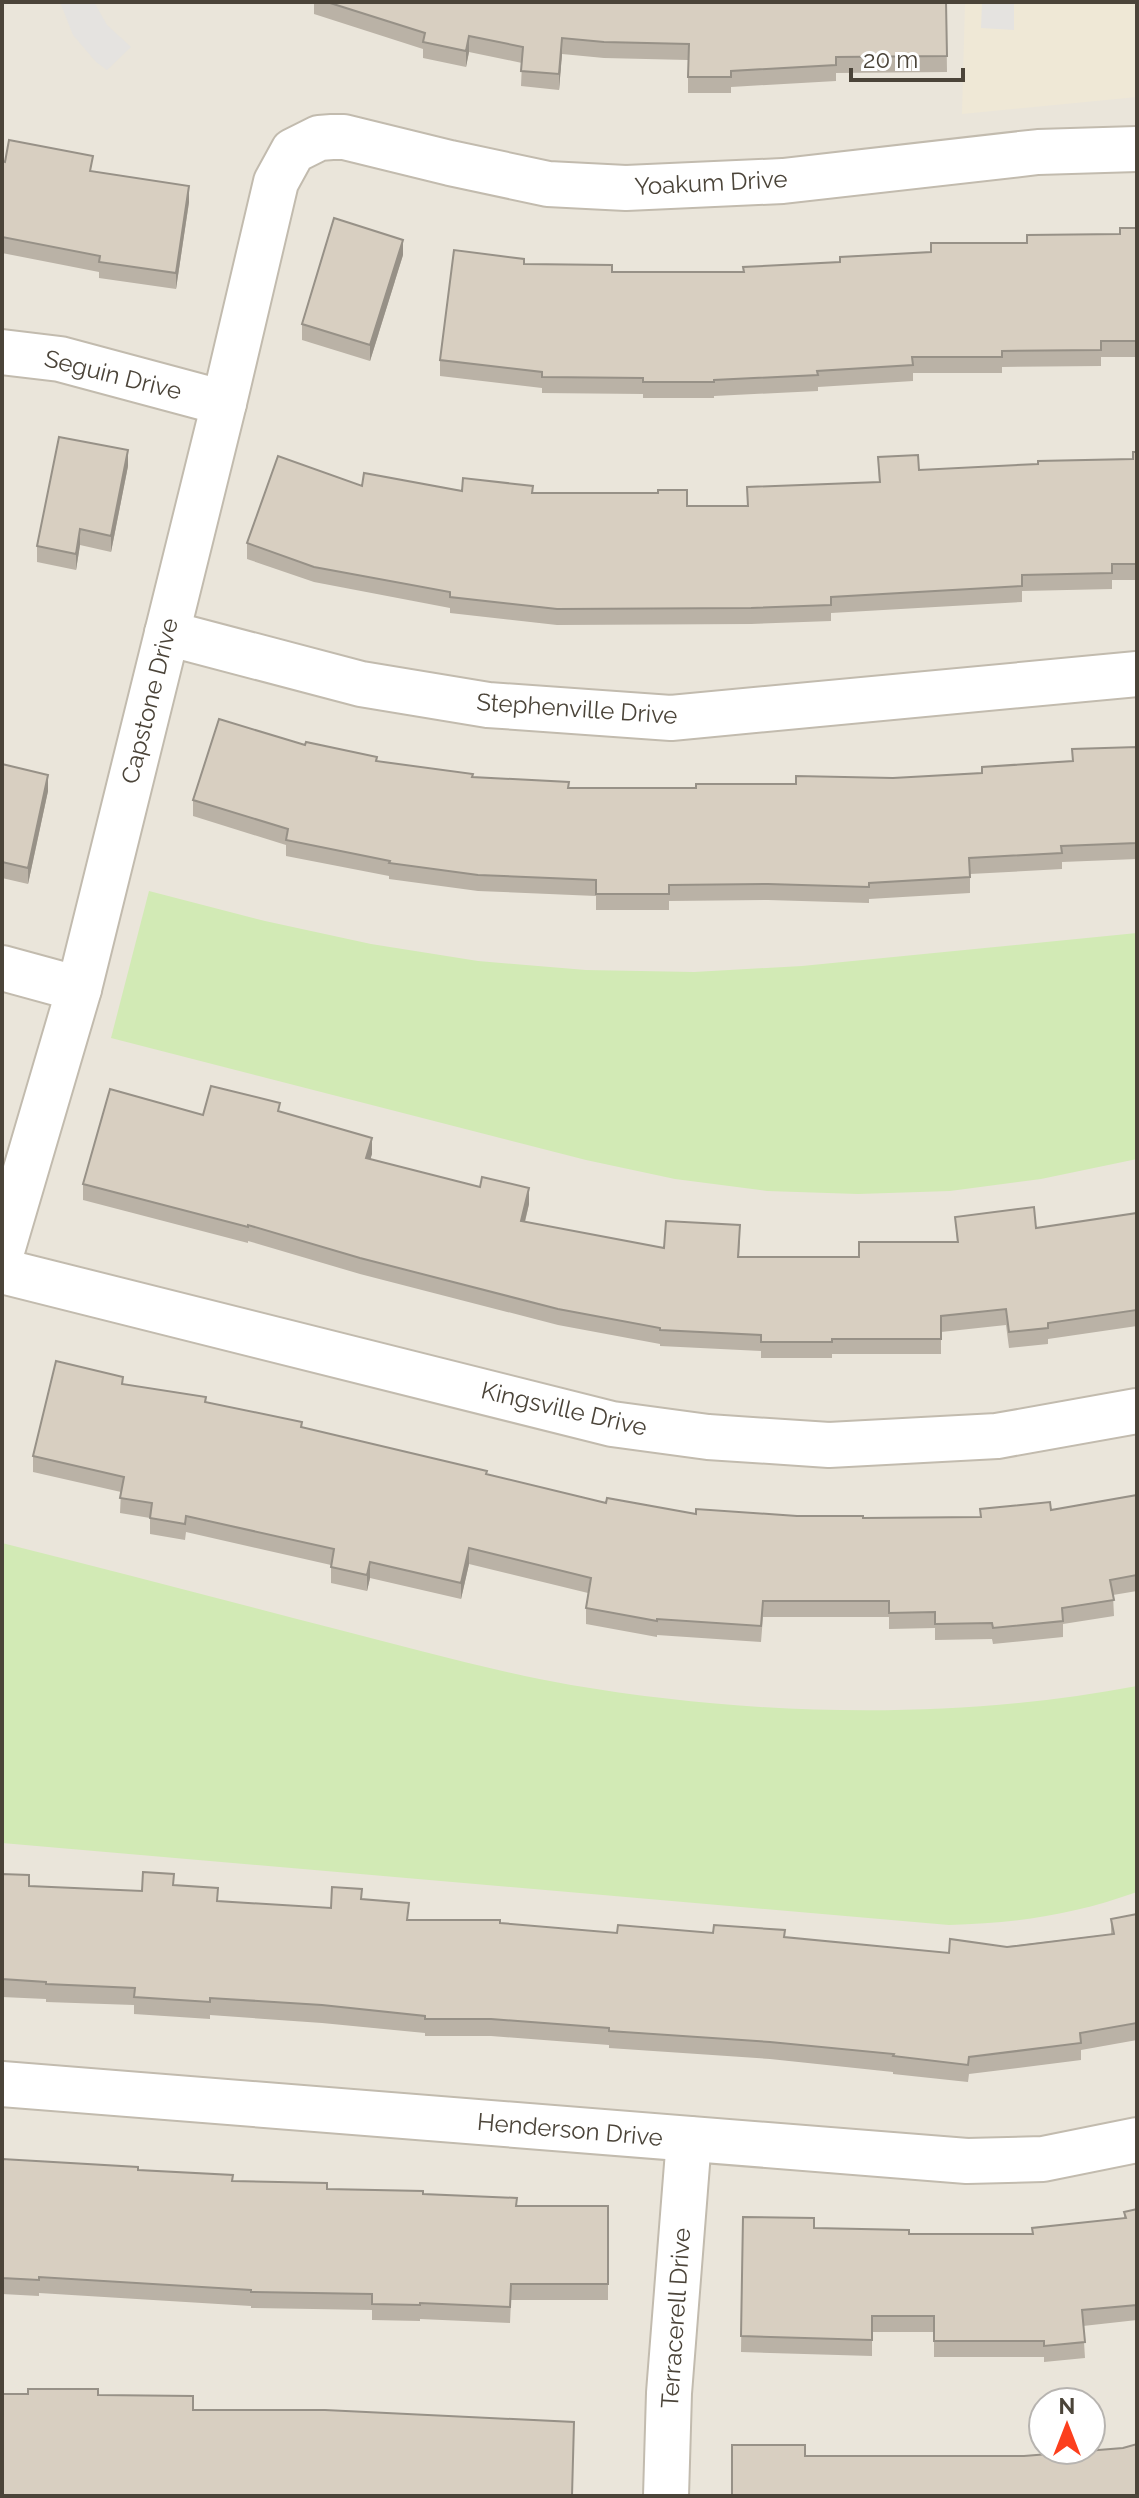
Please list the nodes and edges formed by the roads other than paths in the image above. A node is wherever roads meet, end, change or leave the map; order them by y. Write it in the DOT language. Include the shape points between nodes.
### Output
graph roads {
  1 [pos="1137,149"];
  2 [pos="293,151"];
  3 [pos="2,352"];
  4 [pos="224,403"];
  5 [pos="167,633"];
  6 [pos="1137,674"];
  7 [pos="2,968"];
  8 [pos="79,989"];
  9 [pos="2,1251"];
  10 [pos="2,1271"];
  11 [pos="1137,1411"];
  12 [pos="2,2084"];
  13 [pos="689,2139"];
  14 [pos="1137,2140"];
  15 [pos="666,2496"];
  1 -- 2 [label="street, Yoakum Drive" via="1038,152 783,181 626,188 548,184 344,137 319,138"];
  2 -- 4 [label="street, Capstone Drive" via="276,182"];
  3 -- 4 [label="street, Seguin Drive" via="60,359"];
  4 -- 5 [label="street, Capstone Drive"];
  5 -- 6 [label="street, Stephenville Drive" via="375,686 488,705 671,718"];
  5 -- 8 [label="street, Capstone Drive"];
  7 -- 8 [label="street"];
  8 -- 9 [label="street, Capstone Drive"];
  10 -- 11 [label="street, Kingsville Drive" via="612,1424 708,1437 829,1445 997,1436"];
  12 -- 13 [label="street, Henderson Drive"];
  13 -- 14 [label="street, Henderson Drive" via="967,2161 1043,2159"];
  13 -- 15 [label="street, Terracerell Drive"];
}
